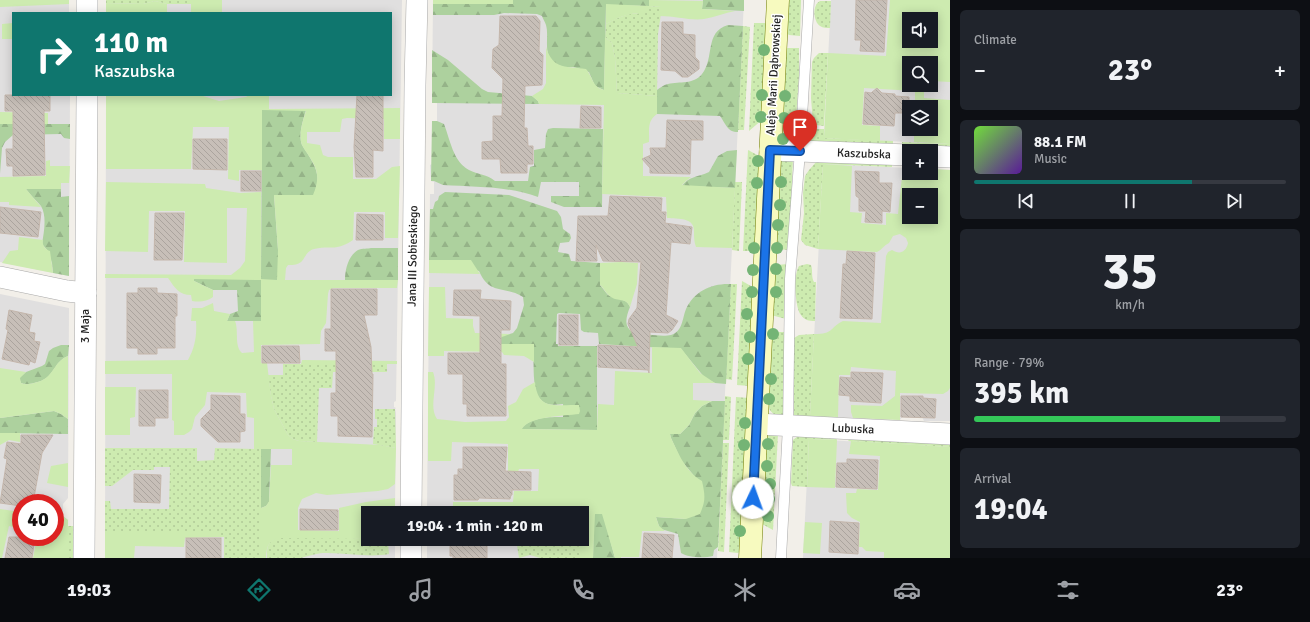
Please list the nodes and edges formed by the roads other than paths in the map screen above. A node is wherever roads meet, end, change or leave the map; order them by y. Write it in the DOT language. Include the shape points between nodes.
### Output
graph roads {
  1 [pos="88,0"];
  2 [pos="417,0"];
  3 [pos="778,0"];
  4 [pos="809,0"];
  5 [pos="87,12"];
  6 [pos="87,96"];
  7 [pos="770,150"];
  8 [pos="800,151"];
  9 [pos="902,156"];
  10 [pos="938,156"];
  11 [pos="950,157"];
  12 [pos="0,277"];
  13 [pos="86,292"];
  14 [pos="756,424"];
  15 [pos="788,426"];
  16 [pos="950,434"];
  17 [pos="411,506"];
  18 [pos="411,546"];
  19 [pos="84,558"];
  20 [pos="411,558"];
  21 [pos="750,558"];
  22 [pos="781,558"];
  1 -- 5 [label="street"];
  2 -- 17 [label="street, Jana III Sobieskiego"];
  3 -- 7 [label="street, Aleja Marii Dąbrowskiej"];
  4 -- 8 [label="lane"];
  6 -- 13 [label="street, 3 Maja"];
  7 -- 8 [label="street, Kaszubska"];
  7 -- 14 [label="street, Aleja Marii Dąbrowskiej"];
  8 -- 9 [label="street, Kaszubska"];
  8 -- 15 [label="lane" via="789,306"];
  10 -- 11 [label="street"];
  12 -- 13 [label="street" via="67,291"];
  13 -- 19 [label="street, 3 Maja"];
  14 -- 15 [label="street, Lubuska"];
  14 -- 21 [label="street, Aleja Marii Dąbrowskiej"];
  15 -- 16 [label="street, Lubuska"];
  15 -- 22 [label="lane"];
  18 -- 20 [label="street"];
}
